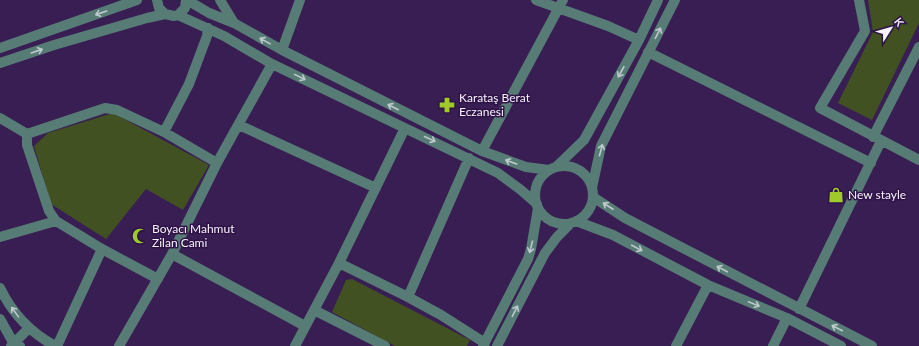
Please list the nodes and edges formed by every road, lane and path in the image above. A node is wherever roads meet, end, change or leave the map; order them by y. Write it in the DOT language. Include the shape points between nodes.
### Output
graph roads {
  1 [pos="137,0"];
  2 [pos="157,0"];
  3 [pos="187,0"];
  4 [pos="220,0"];
  5 [pos="300,0"];
  6 [pos="536,0"];
  7 [pos="658,0"];
  8 [pos="675,0"];
  9 [pos="859,0"];
  10 [pos="561,4"];
  11 [pos="165,14"];
  12 [pos="178,15"];
  13 [pos="234,24"];
  14 [pos="208,28"];
  15 [pos="638,40"];
  16 [pos="919,47"];
  17 [pos="0,48"];
  18 [pos="282,50"];
  19 [pos="648,52"];
  20 [pos="0,63"];
  21 [pos="272,64"];
  22 [pos="0,118"];
  23 [pos="239,125"];
  24 [pos="405,128"];
  25 [pos="164,132"];
  26 [pos="27,134"];
  27 [pos="877,139"];
  28 [pos="482,151"];
  29 [pos="469,158"];
  30 [pos="919,160"];
  31 [pos="217,163"];
  32 [pos="870,163"];
  33 [pos="553,168"];
  34 [pos="376,188"];
  35 [pos="592,192"];
  36 [pos="537,206"];
  37 [pos="56,221"];
  38 [pos="574,222"];
  39 [pos="0,237"];
  40 [pos="102,249"];
  41 [pos="172,254"];
  42 [pos="339,263"];
  43 [pos="158,279"];
  44 [pos="708,285"];
  45 [pos="0,288"];
  46 [pos="408,297"];
  47 [pos="799,309"];
  48 [pos="314,310"];
  49 [pos="787,318"];
  50 [pos="0,319"];
  51 [pos="305,326"];
  52 [pos="29,328"];
  53 [pos="484,344"];
  54 [pos="15,345"];
  55 [pos="56,346"];
  56 [pos="119,346"];
  57 [pos="294,346"];
  58 [pos="385,346"];
  59 [pos="497,346"];
  60 [pos="676,346"];
  61 [pos="773,346"];
  62 [pos="841,346"];
  63 [pos="872,346"];
  1 -- 17 [label="street, one-way"];
  2 -- 11 [label="street" via="158,8"];
  3 -- 12 [label="street"];
  3 -- 13 [label="street" via="208,13"];
  4 -- 13 [label="street"];
  5 -- 18 [label="street"];
  6 -- 10 [label="street"];
  7 -- 15 [label="street"];
  19 -- 8 [label="street, one-way"];
  9 -- 27 [label="street" via="864,31 820,108"];
  10 -- 15 [label="street"];
  10 -- 28 [label="street"];
  11 -- 12 [label="street"];
  20 -- 11 [label="street, one-way"];
  12 -- 14 [label="street"];
  18 -- 13 [label="street, one-way"];
  14 -- 21 [label="street"];
  14 -- 25 [label="street" via="190,84"];
  15 -- 33 [label="street, one-way" via="584,140"];
  16 -- 27 [label="street"];
  28 -- 18 [label="street, one-way"];
  19 -- 32 [label="street"];
  35 -- 19 [label="street, one-way" via="601,146"];
  21 -- 23 [label="street"];
  21 -- 24 [label="street, one-way"];
  22 -- 26 [label="street"];
  23 -- 31 [label="street"];
  23 -- 34 [label="street"];
  24 -- 29 [label="street, one-way"];
  24 -- 34 [label="street"];
  25 -- 26 [label="street" via="117,110 104,108"];
  25 -- 31 [label="street"];
  26 -- 37 [label="street" via="27,145 49,211"];
  27 -- 30 [label="street"];
  27 -- 32 [label="street"];
  33 -- 28 [label="street, one-way" via="526,168"];
  29 -- 36 [label="street" via="498,172"];
  29 -- 46 [label="street"];
  31 -- 41 [label="street"];
  32 -- 47 [label="street"];
  33 -- 35 [label="street" via="575,168 586,176"];
  33 -- 36 [label="street" via="537,182"];
  34 -- 42 [label="street"];
  35 -- 38 [label="street" via="591,206 586,214"];
  47 -- 35 [label="street, one-way" via="625,218"];
  36 -- 38 [label="street" via="543,216 552,221 561,224"];
  36 -- 53 [label="street, one-way" via="528,259"];
  37 -- 39 [label="street"];
  37 -- 40 [label="street"];
  38 -- 44 [label="street, one-way" via="613,235"];
  59 -- 38 [label="street, one-way" via="545,253 557,237"];
  40 -- 43 [label="street"];
  40 -- 55 [label="street"];
  41 -- 43 [label="street"];
  41 -- 51 [label="street"];
  42 -- 46 [label="street"];
  42 -- 48 [label="street"];
  43 -- 56 [label="street"];
  44 -- 49 [label="street, one-way"];
  44 -- 60 [label="street"];
  52 -- 45 [label="street, one-way" via="10,306"];
  46 -- 53 [label="street" via="441,315"];
  63 -- 47 [label="street, one-way"];
  48 -- 51 [label="street"];
  48 -- 58 [label="street"];
  49 -- 61 [label="street"];
  49 -- 62 [label="street"];
  50 -- 54 [label="street"];
  51 -- 57 [label="street"];
  52 -- 54 [label="street"];
  52 -- 55 [label="street"];
}
